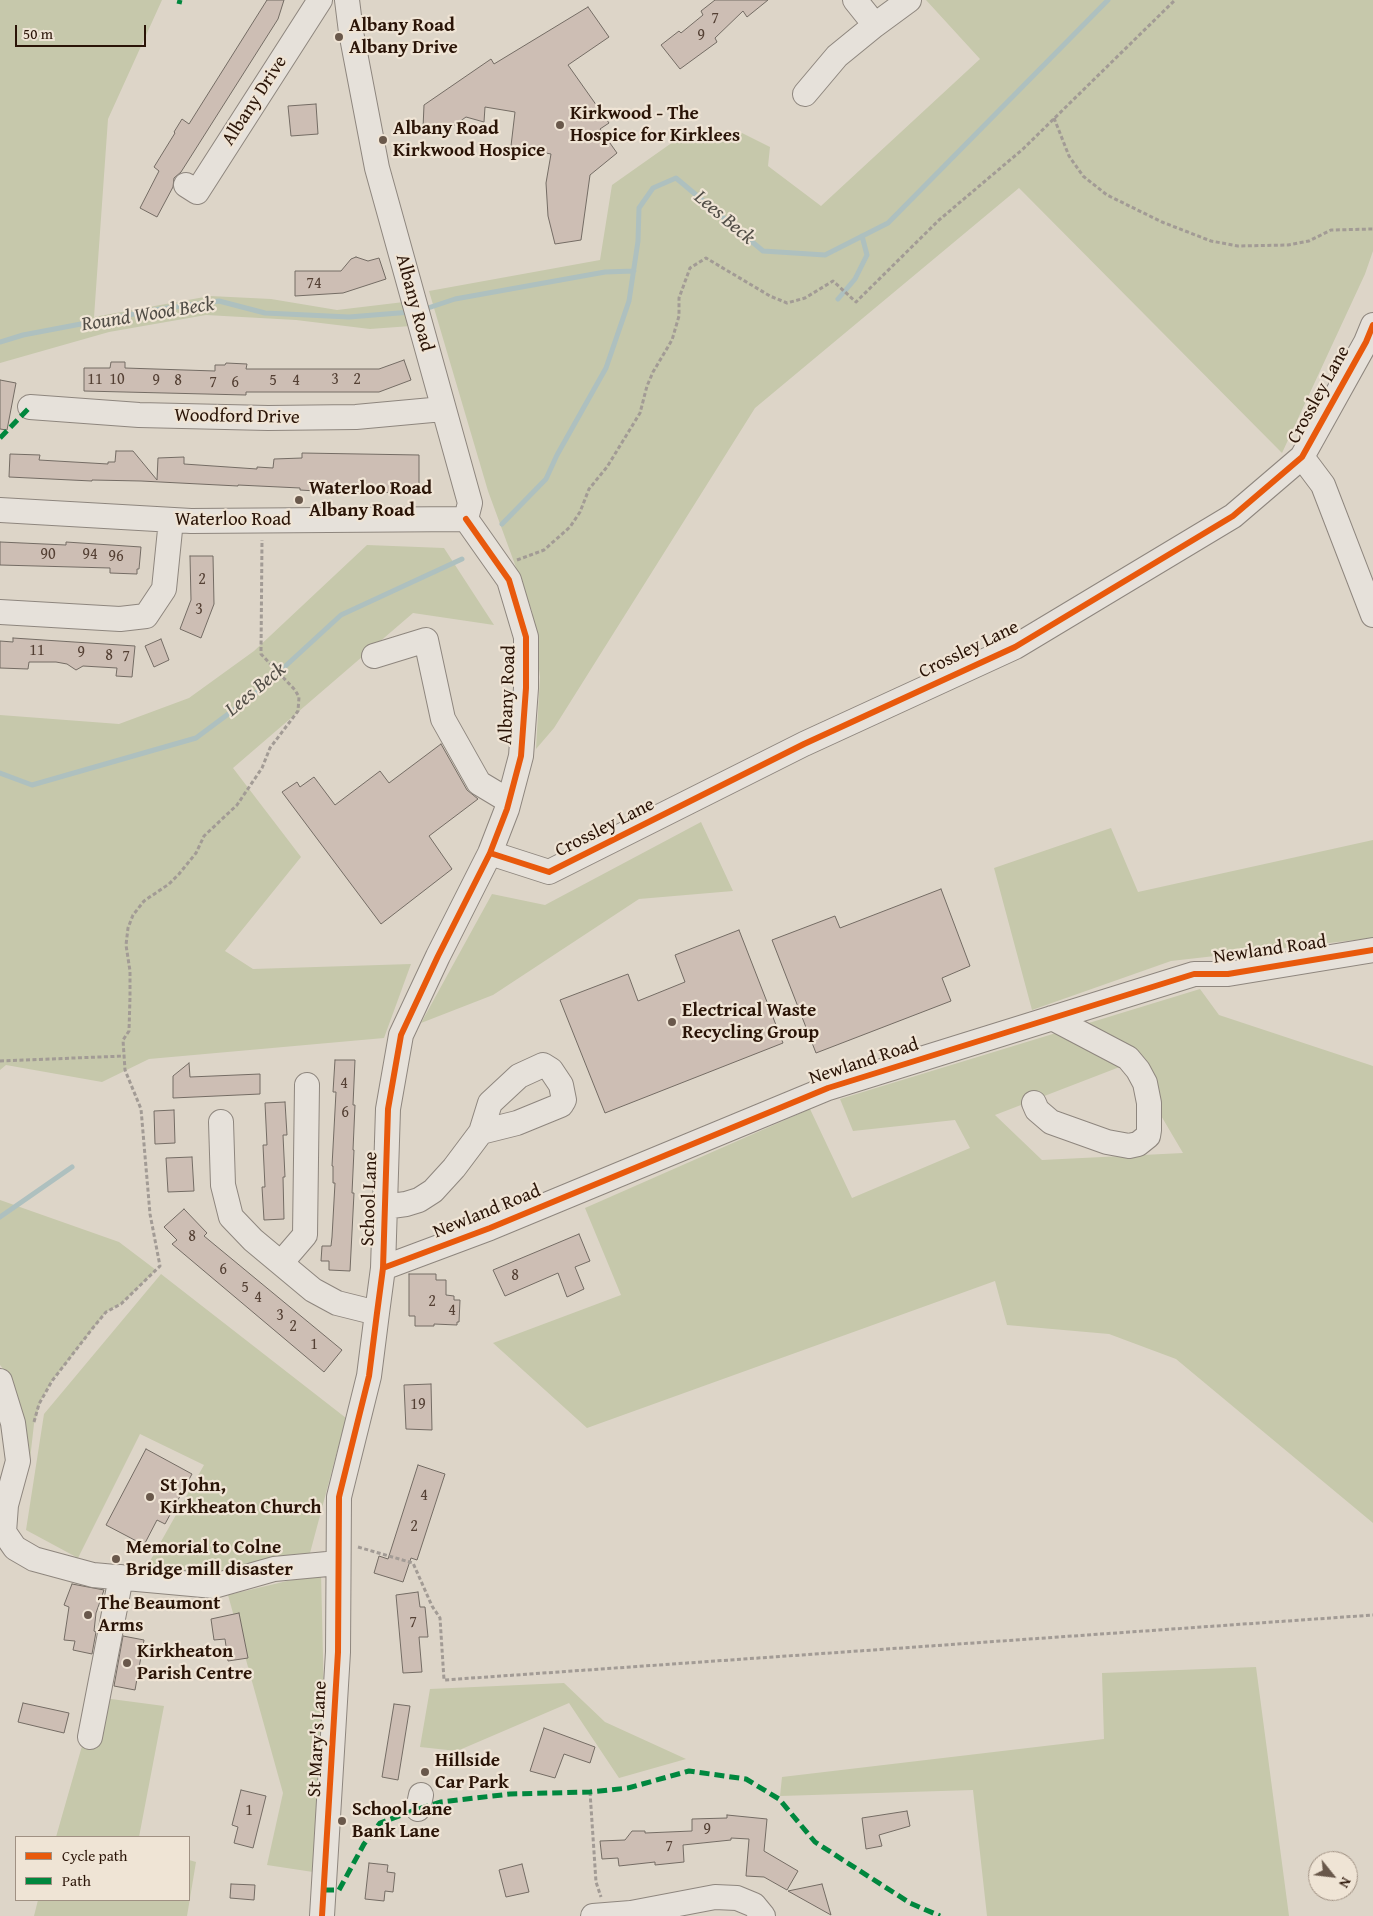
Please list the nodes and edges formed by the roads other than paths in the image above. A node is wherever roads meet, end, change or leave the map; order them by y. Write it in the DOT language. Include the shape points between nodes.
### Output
graph roads {
  1 [pos="320,0"];
  2 [pos="347,0"];
  3 [pos="855,0"];
  4 [pos="909,0"];
  5 [pos="875,25"];
  6 [pos="805,94"];
  7 [pos="186,185"];
  8 [pos="1371,337"];
  9 [pos="30,407"];
  10 [pos="443,409"];
  11 [pos="1302,457"];
  12 [pos="0,510"];
  13 [pos="466,519"];
  14 [pos="170,520"];
  15 [pos="0,612"];
  16 [pos="1373,615"];
  17 [pos="374,656"];
  18 [pos="509,801"];
  19 [pos="490,853"];
  20 [pos="1373,950"];
  21 [pos="1052,1018"];
  22 [pos="307,1085"];
  23 [pos="1034,1103"];
  24 [pos="222,1121"];
  25 [pos="481,1132"];
  26 [pos="384,1207"];
  27 [pos="281,1263"];
  28 [pos="382,1268"];
  29 [pos="377,1313"];
  30 [pos="0,1381"];
  31 [pos="338,1563"];
  32 [pos="122,1577"];
  33 [pos="90,1737"];
  34 [pos="339,1890"];
  35 [pos="600,1915"];
  36 [pos="322,1916"];
  37 [pos="337,1916"];
  38 [pos="764,1916"];
  1 -- 7 [label="street, Albany Drive" via="197,192"];
  2 -- 10 [label="street, Albany Road" via="377,168"];
  3 -- 5 [label="street"];
  4 -- 5 [label="street"];
  5 -- 6 [label="street" via="837,56"];
  8 -- 11 [label="street, Crossley Lane"];
  9 -- 10 [label="street, Woodford Drive" via="139,415 268,418 356,417"];
  10 -- 13 [label="street, Albany Road" via="470,503"];
  11 -- 16 [label="street" via="1323,485"];
  11 -- 19 [label="street, Crossley Lane" via="1233,516 1015,647 804,744 550,872"];
  12 -- 14 [label="street, Waterloo Road"];
  13 -- 14 [label="street, Waterloo Road"];
  13 -- 18 [label="street, Albany Road" via="509,580 526,637 521,756"];
  14 -- 15 [label="street" via="164,590 146,616 120,619"];
  17 -- 18 [label="street" via="426,640 443,720 479,783"];
  18 -- 19 [label="street, Albany Road"];
  19 -- 26 [label="street, School Lane" via="401,1035 388,1109"];
  20 -- 21 [label="street, Newland Road" via="1228,974 1194,974"];
  21 -- 23 [label="street" via="1128,1058 1145,1083 1150,1130 1138,1144 1129,1146 1107,1142 1051,1122 1036,1110"];
  21 -- 28 [label="street, Newland Road" via="828,1088 490,1228"];
  22 -- 27 [label="street" via="305,1235"];
  24 -- 27 [label="street" via="223,1185 231,1217"];
  25 -- 26 [label="street" via="433,1191 420,1200"];
  26 -- 28 [label="street, School Lane"];
  27 -- 29 [label="street" via="313,1290 337,1303"];
  28 -- 29 [label="street, School Lane"];
  29 -- 31 [label="street, School Lane" via="369,1376 339,1497"];
  30 -- 32 [label="street" via="13,1423 18,1461 6,1505 4,1532 15,1548 34,1559 93,1574"];
  31 -- 32 [label="street" via="274,1569 214,1586"];
  31 -- 36 [label="street, St Mary's Lane" via="338,1652"];
  32 -- 33 [label="street"];
  34 -- 37 [label="street"];
  35 -- 38 [label="street" via="631,1914 715,1897 737,1898 754,1905"];
}
